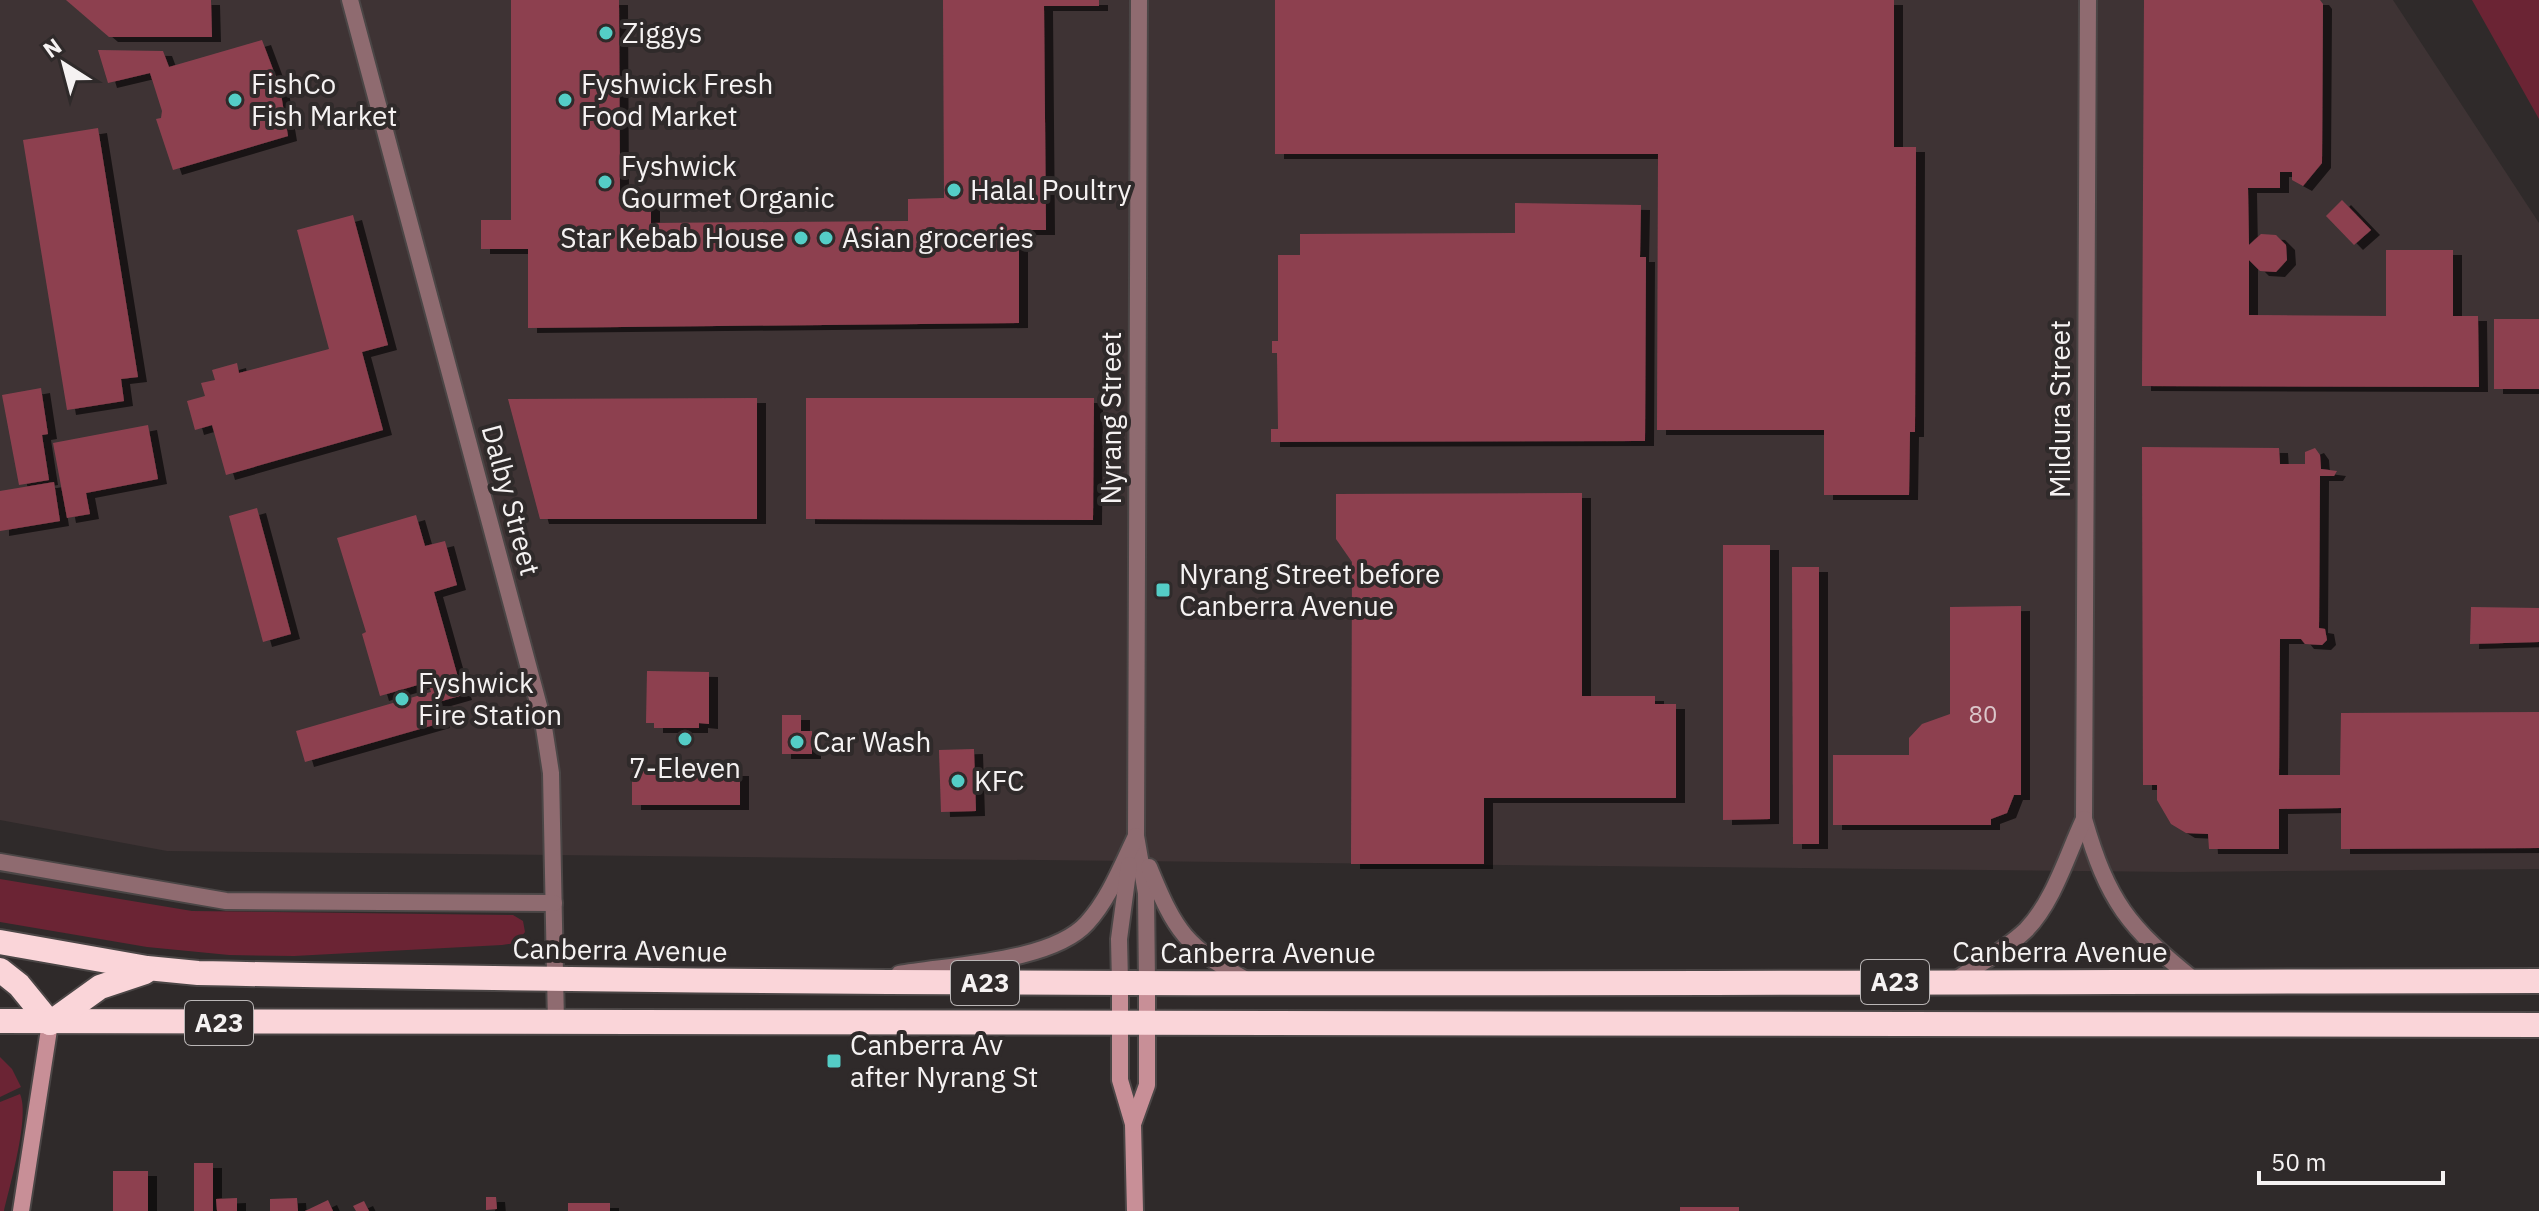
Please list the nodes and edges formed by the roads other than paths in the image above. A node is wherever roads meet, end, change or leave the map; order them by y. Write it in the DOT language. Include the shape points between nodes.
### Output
graph roads {
  1 [pos="350,0"];
  2 [pos="1139,0"];
  3 [pos="2088,0"];
  4 [pos="2084,819"];
  5 [pos="1136,836"];
  6 [pos="0,862"];
  7 [pos="554,903"];
  8 [pos="0,942"];
  9 [pos="0,970"];
  10 [pos="163,970"];
  11 [pos="555,980"];
  12 [pos="2195,981"];
  13 [pos="2539,981"];
  14 [pos="850,982"];
  15 [pos="1952,982"];
  16 [pos="1120,983"];
  17 [pos="1251,983"];
  18 [pos="1147,984"];
  19 [pos="0,1021"];
  20 [pos="1119,1022"];
  21 [pos="50,1023"];
  22 [pos="556,1023"];
  23 [pos="1148,1023"];
  24 [pos="2539,1025"];
  25 [pos="1133,1124"];
  26 [pos="21,1211"];
  27 [pos="1135,1211"];
  1 -- 7 [label="street, Dalby Street" via="543,721 551,773"];
  2 -- 5 [label="street, Nyrang Street"];
  3 -- 4 [label="street, Mildura Street"];
  4 -- 12 [label="street, Mildura Street" via="2097,865 2120,911"];
  4 -- 15 [label="street, Mildura Street" via="2044,908 2004,948"];
  5 -- 14 [label="street" via="1087,924 1057,944 1014,957"];
  5 -- 16 [label="street, Nyrang Street" via="1123,896"];
  5 -- 17 [label="street" via="1170,919 1192,946"];
  5 -- 18 [label="street, Nyrang Street" via="1146,893"];
  6 -- 7 [label="street, Canberra Avenue" via="226,901"];
  7 -- 11 [label="street, Dalby Street"];
  8 -- 10 [label="highway, Canberra Avenue / A23"];
  9 -- 21 [label="highway"];
  10 -- 11 [label="highway, Canberra Avenue / A23"];
  10 -- 21 [label="highway" via="111,982"];
  11 -- 14 [label="highway, Canberra Avenue / A23"];
  11 -- 22 [label="street, Dalby Street"];
  12 -- 13 [label="highway, Canberra Avenue / A23"];
  12 -- 15 [label="highway, Canberra Avenue / A23"];
  14 -- 16 [label="highway, Canberra Avenue / A23"];
  15 -- 17 [label="highway, Canberra Avenue / A23"];
  16 -- 18 [label="highway, Canberra Avenue / A23"];
  16 -- 20 [label="street, Nyrang Street"];
  17 -- 18 [label="highway, Canberra Avenue / A23"];
  18 -- 23 [label="street, Nyrang Street"];
  19 -- 21 [label="highway, A23"];
  20 -- 22 [label="highway, A23"];
  20 -- 23 [label="highway, A23"];
  20 -- 25 [label="street, Nyrang Street" via="1120,1080"];
  21 -- 22 [label="highway, A23"];
  21 -- 26 [label="street"];
  23 -- 24 [label="highway, A23"];
  23 -- 25 [label="street, Nyrang Street" via="1147,1085"];
  25 -- 27 [label="street, Nyrang Street"];
}
